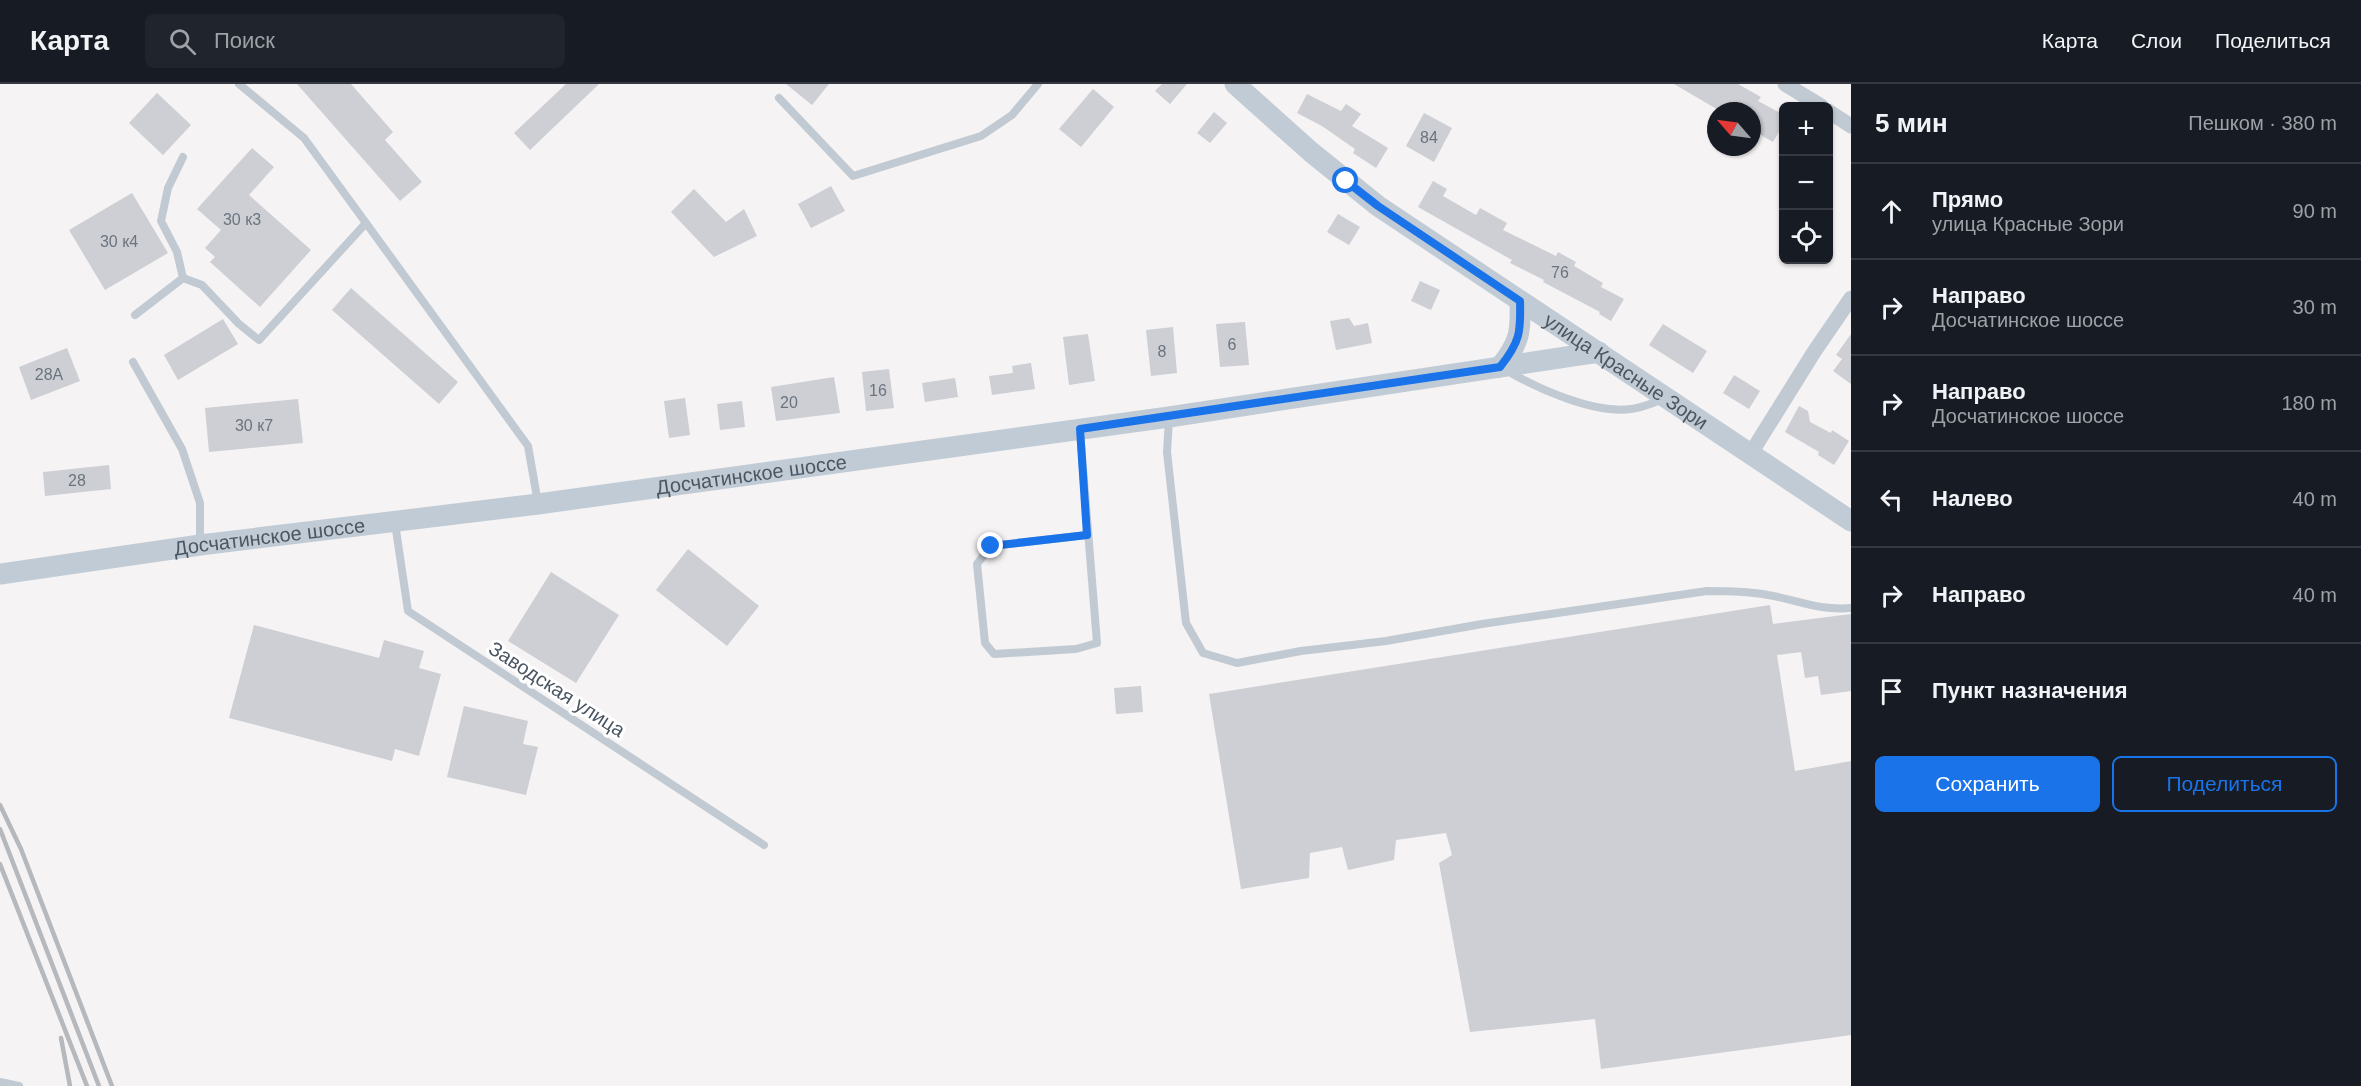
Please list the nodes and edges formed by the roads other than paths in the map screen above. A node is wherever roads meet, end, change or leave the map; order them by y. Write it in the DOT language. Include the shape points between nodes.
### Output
graph roads {
  1 [pos="239,84"];
  2 [pos="1038,84"];
  3 [pos="1235,84"];
  4 [pos="1785,84"];
  5 [pos="779,98"];
  6 [pos="1814,102"];
  7 [pos="1833,114"];
  8 [pos="1851,126"];
  9 [pos="183,157"];
  10 [pos="366,223"];
  11 [pos="183,278"];
  12 [pos="1851,298"];
  13 [pos="1520,301"];
  14 [pos="135,315"];
  15 [pos="1599,352"];
  16 [pos="133,362"];
  17 [pos="1500,367"];
  18 [pos="1668,398"];
  19 [pos="1169,417"];
  20 [pos="1080,429"];
  21 [pos="1751,453"];
  22 [pos="538,504"];
  23 [pos="395,521"];
  24 [pos="1851,521"];
  25 [pos="1087,535"];
  26 [pos="200,545"];
  27 [pos="9,572"];
  28 [pos="1851,608"];
  29 [pos="764,845"];
  30 [pos="0,1082"];
  31 [pos="19,1086"];
  1 -- 10 [label="lane" via="304,138"];
  2 -- 5 [label="lane" via="1012,115 981,136 853,176"];
  3 -- 13 [label="street, улица Красные Зори" via="1378,206"];
  4 -- 6 [label="street"];
  7 -- 8 [label="street"];
  9 -- 11 [label="lane" via="168,188 161,221 177,252"];
  10 -- 11 [label="lane" via="259,340 202,285"];
  10 -- 22 [label="lane" via="528,446"];
  11 -- 14 [label="lane"];
  12 -- 21 [label="street"];
  13 -- 15 [label="street, улица Красные Зори"];
  13 -- 17 [label="street" via="1519,340"];
  15 -- 17 [label="street, Досчатинское шоссе"];
  15 -- 18 [label="street, улица Красные Зори"];
  16 -- 26 [label="lane" via="182,449 200,503"];
  17 -- 18 [label="lane" via="1534,387 1600,408 1631,410"];
  17 -- 19 [label="street, Досчатинское шоссе"];
  18 -- 21 [label="street, улица Красные Зори"];
  19 -- 20 [label="street, Досчатинское шоссе"];
  19 -- 28 [label="lane" via="1167,452 1186,623 1203,653 1237,663 1707,591 1742,591 1798,604 1837,610"];
  20 -- 22 [label="street, Досчатинское шоссе"];
  20 -- 25 [label="lane"];
  21 -- 24 [label="street, улица Красные Зори"];
  22 -- 23 [label="street, Досчатинское шоссе"];
  23 -- 26 [label="street, Досчатинское шоссе"];
  23 -- 29 [label="lane, Заводская улица" via="408,611"];
  25 -- 25 [label="lane" via="1097,643 1076,649 994,654 985,643 977,564 991,546"];
  26 -- 27 [label="street, Досчатинское шоссе"];
  30 -- 31 [label="lane"];
}
